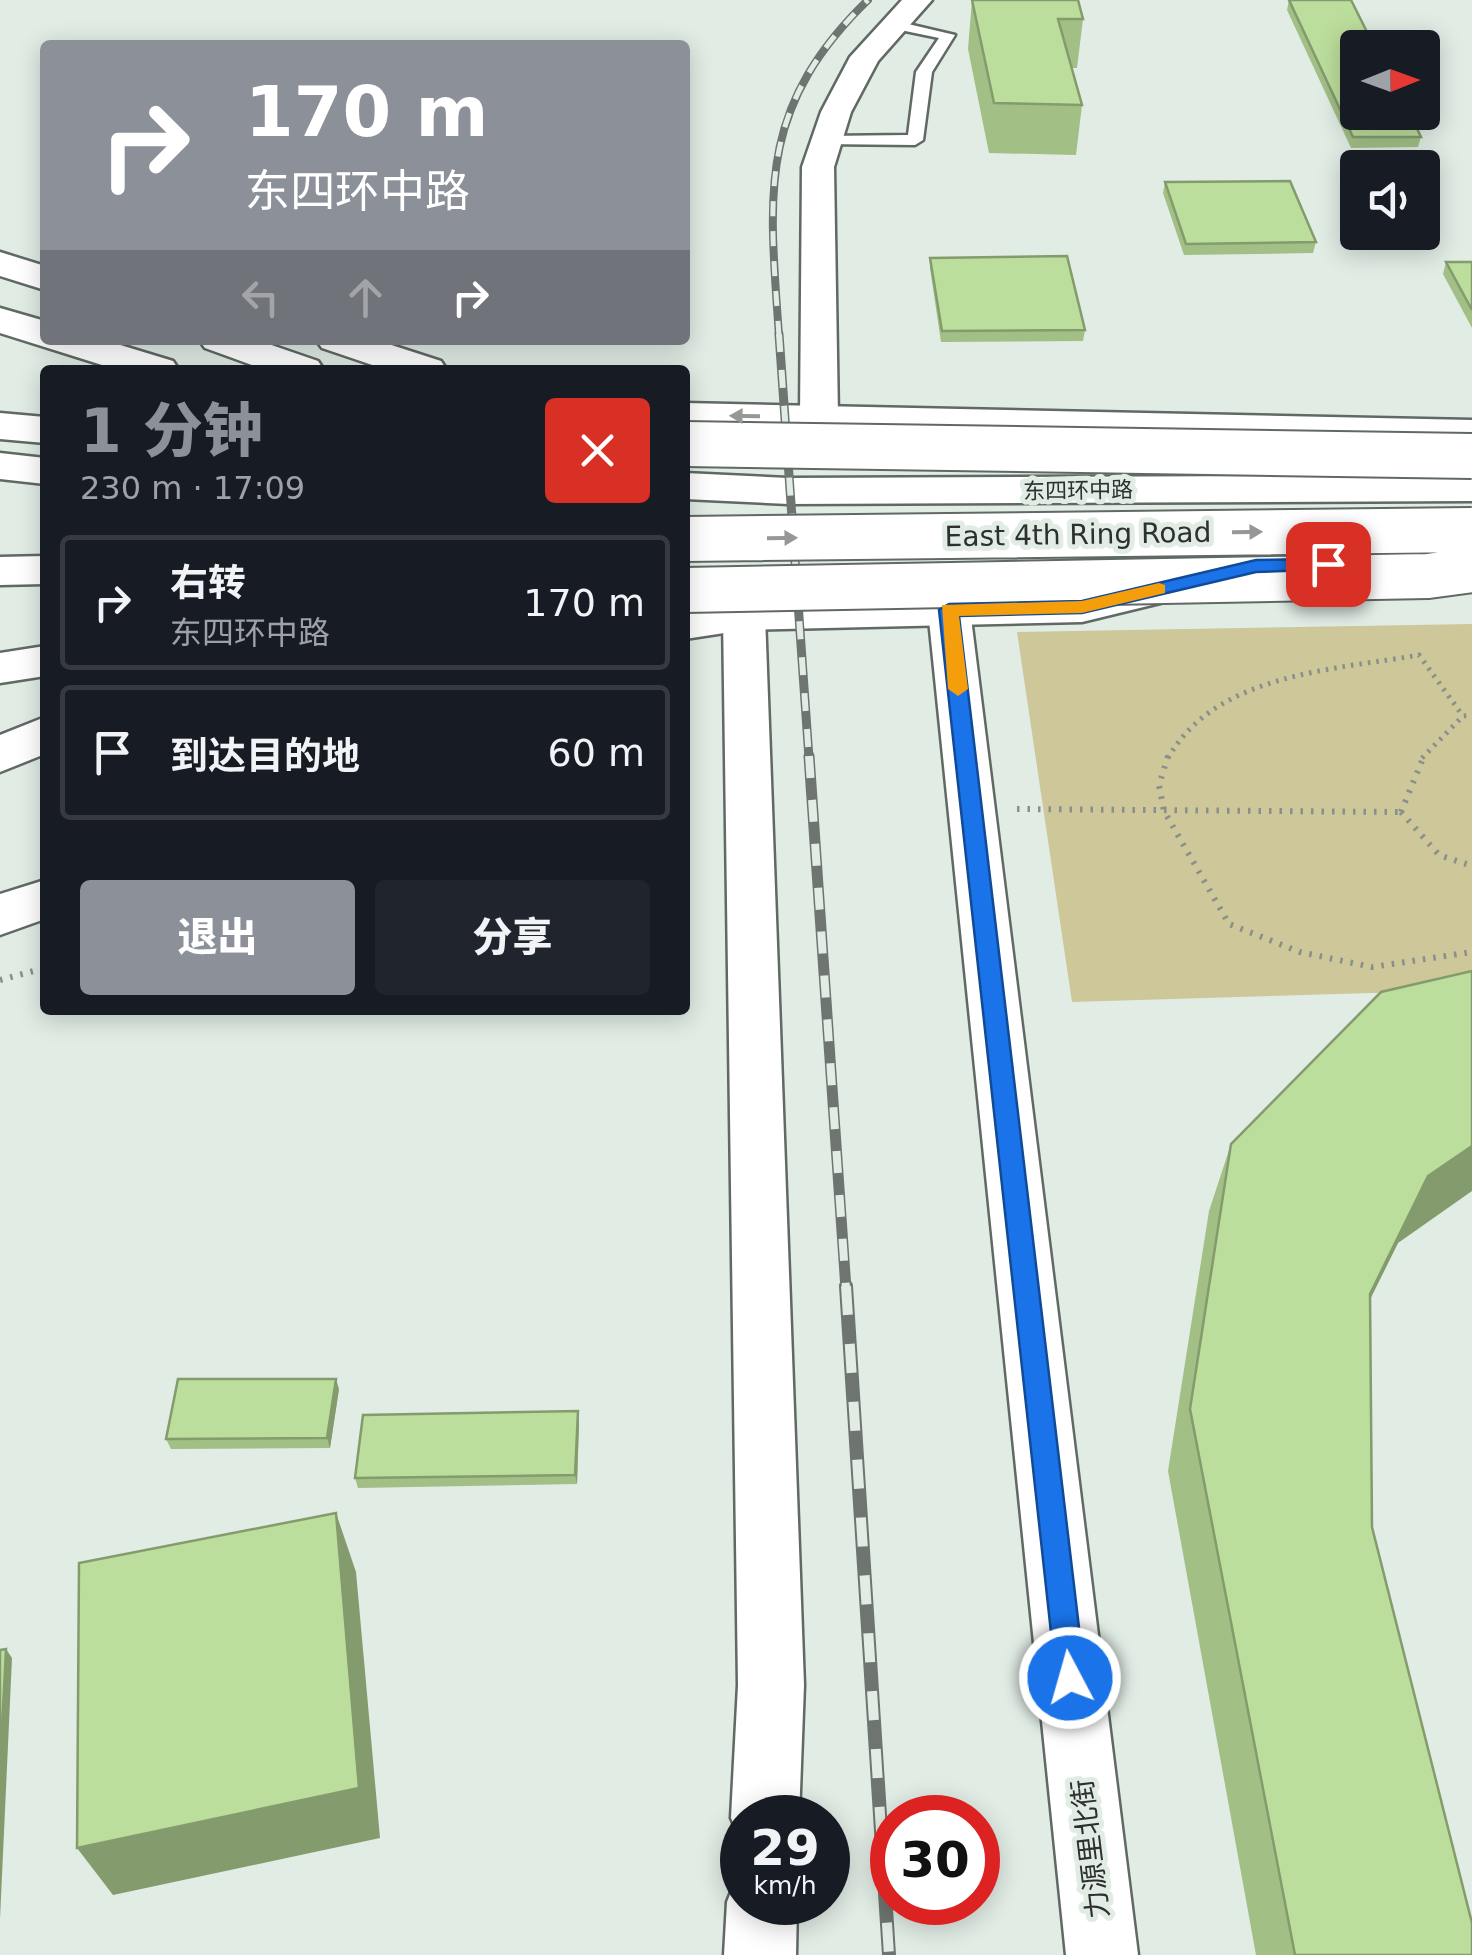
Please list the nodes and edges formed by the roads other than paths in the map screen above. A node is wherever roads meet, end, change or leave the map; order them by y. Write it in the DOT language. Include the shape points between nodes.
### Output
graph roads {
  1 [pos="918,0"];
  2 [pos="891,24"];
  3 [pos="826,141"];
  4 [pos="0,228"];
  5 [pos="40,241"];
  6 [pos="0,263"];
  7 [pos="40,277"];
  8 [pos="0,320"];
  9 [pos="40,332"];
  10 [pos="80,345"];
  11 [pos="233,345"];
  12 [pos="351,345"];
  13 [pos="143,365"];
  14 [pos="290,365"];
  15 [pos="411,365"];
  16 [pos="690,415"];
  17 [pos="819,418"];
  18 [pos="0,426"];
  19 [pos="40,430"];
  20 [pos="1472,433"];
  21 [pos="690,444"];
  22 [pos="1472,456"];
  23 [pos="1472,465"];
  24 [pos="0,466"];
  25 [pos="40,473"];
  26 [pos="40,474"];
  27 [pos="0,477"];
  28 [pos="690,485"];
  29 [pos="690,485"];
  30 [pos="1472,488"];
  31 [pos="1140,489"];
  32 [pos="1472,530"];
  33 [pos="0,545"];
  34 [pos="40,545"];
  35 [pos="1472,562"];
  36 [pos="1256,566"];
  37 [pos="1162,568"];
  38 [pos="40,570"];
  39 [pos="1472,570"];
  40 [pos="0,571"];
  41 [pos="690,583"];
  42 [pos="690,583"];
  43 [pos="690,583"];
  44 [pos="690,585"];
  45 [pos="949,610"];
  46 [pos="744,615"];
  47 [pos="40,627"];
  48 [pos="0,631"];
  49 [pos="40,663"];
  50 [pos="0,668"];
  51 [pos="40,736"];
  52 [pos="0,755"];
  53 [pos="40,901"];
  54 [pos="0,915"];
  55 [pos="767,1795"];
  56 [pos="761,1925"];
  57 [pos="760,1955"];
  58 [pos="1102,1955"];
  1 -- 2 [label="street"];
  2 -- 3 [label="street" via="865,57"];
  2 -- 3 [label="lane" via="948,35 924,72 915,140"];
  3 -- 17 [label="street" via="818,168"];
  4 -- 5 [label="main road"];
  6 -- 7 [label="main road"];
  8 -- 9 [label="main road"];
  10 -- 13 [label="main road"];
  11 -- 14 [label="main road"];
  12 -- 15 [label="main road"];
  17 -- 16 [label="main road, one-way"];
  17 -- 20 [label="main road"];
  18 -- 19 [label="main road"];
  21 -- 22 [label="main road, bridge"];
  23 -- 28 [label="main road"];
  24 -- 25 [label="main road"];
  26 -- 27 [label="main road"];
  29 -- 31 [label="main road, 东四环中路"];
  30 -- 31 [label="main road, 东四环中路"];
  31 -- 37 [label="main road"];
  42 -- 32 [label="main road, East 4th Ring Road, one-way, bridge"];
  33 -- 34 [label="main road"];
  35 -- 36 [label="main road"];
  36 -- 37 [label="main road"];
  36 -- 45 [label="main road" via="1082,607"];
  37 -- 41 [label="main road" via="794,573"];
  38 -- 40 [label="main road"];
  39 -- 43 [label="main road, bridge"];
  44 -- 46 [label="main road"];
  45 -- 46 [label="main road"];
  45 -- 58 [label="street, 力源里北街"];
  46 -- 55 [label="street" via="771,1685"];
  47 -- 48 [label="main road"];
  49 -- 50 [label="main road"];
  51 -- 52 [label="main road"];
  53 -- 54 [label="main road"];
  56 -- 57 [label="street"];
}
